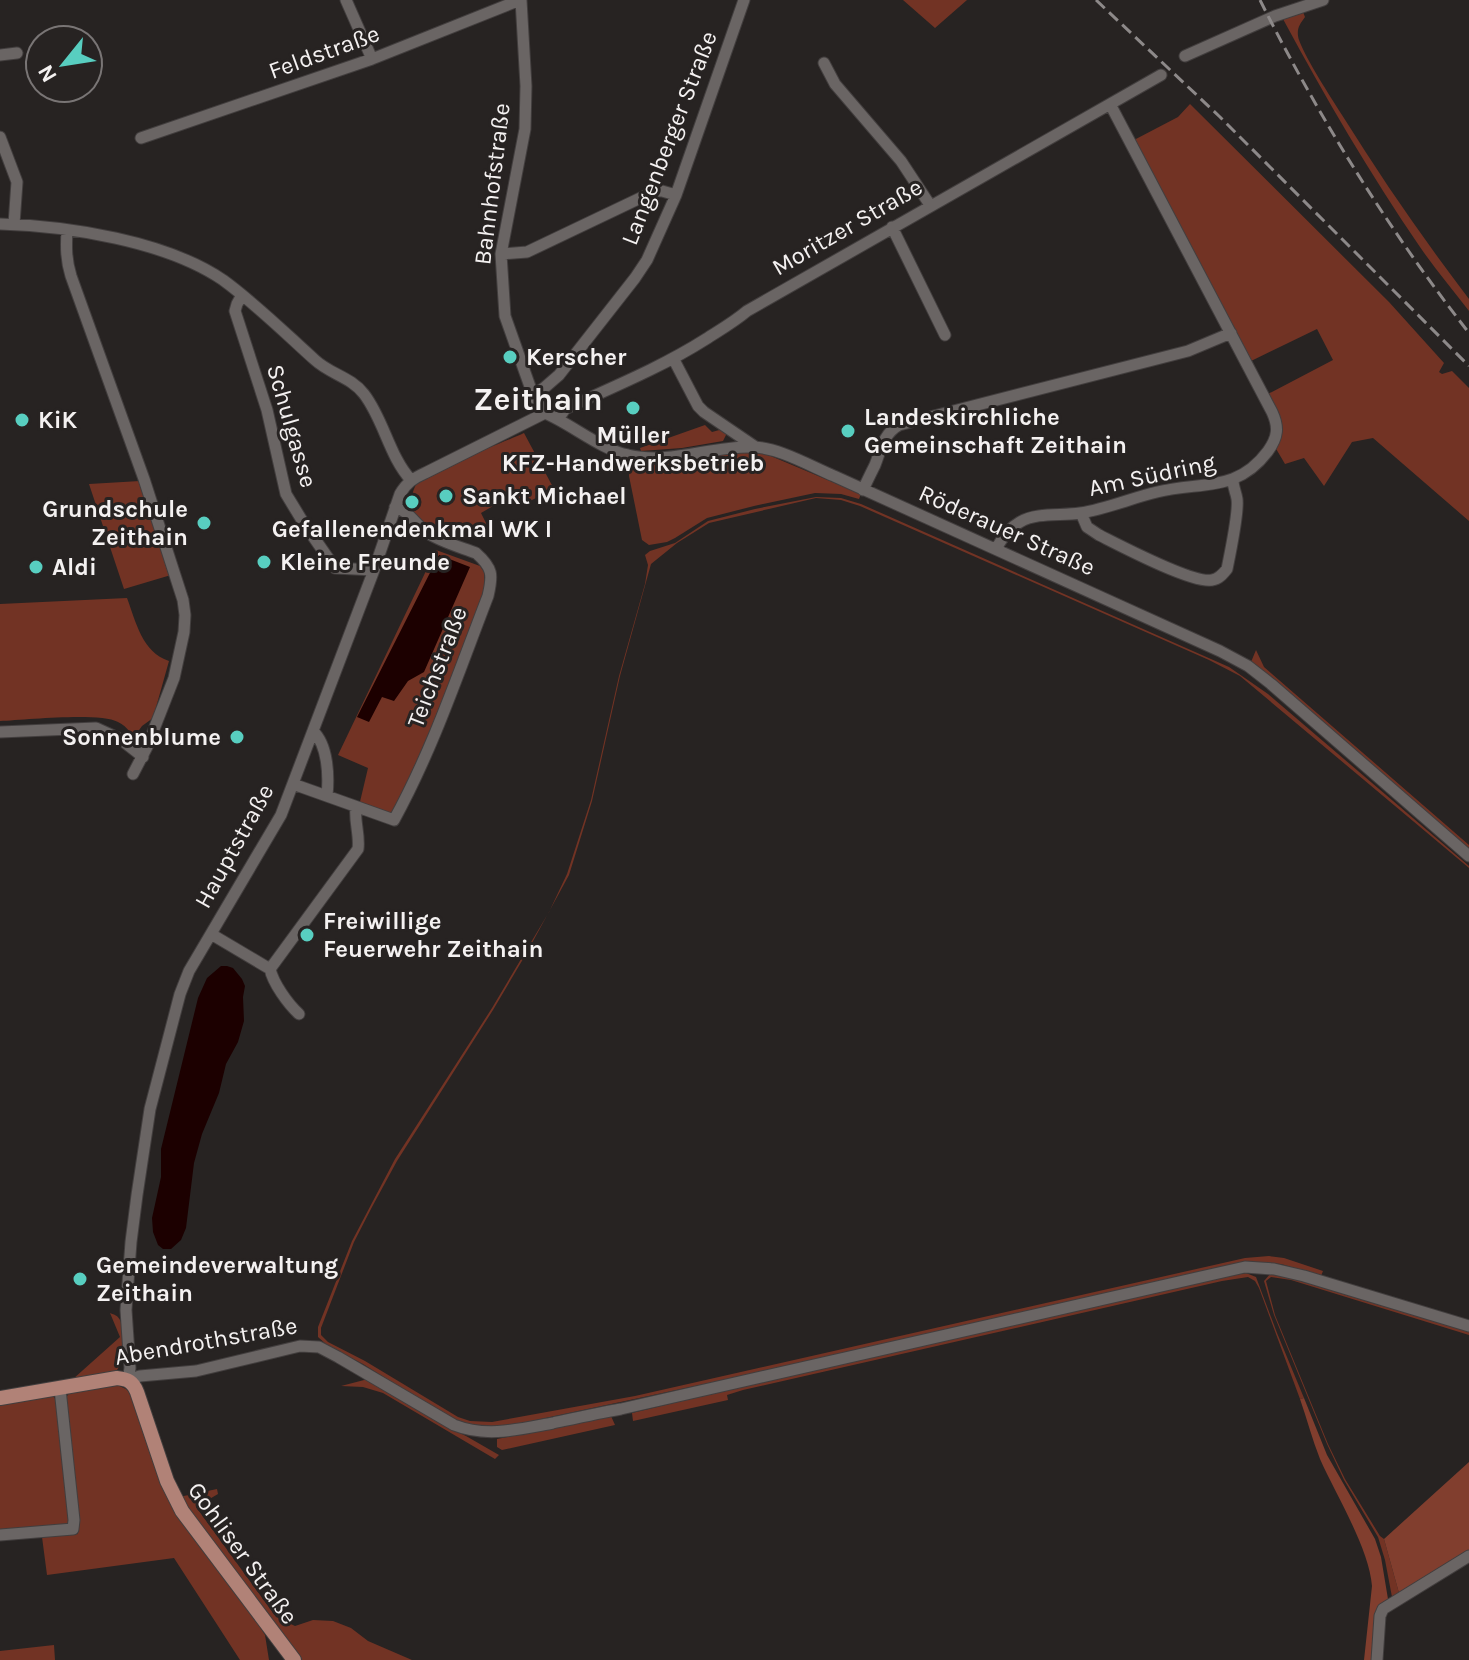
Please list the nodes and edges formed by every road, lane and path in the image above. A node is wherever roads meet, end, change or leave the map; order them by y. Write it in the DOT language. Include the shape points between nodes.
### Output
graph roads {
  1 [pos="346,0"];
  2 [pos="520,0"];
  3 [pos="744,0"];
  4 [pos="1323,0"];
  5 [pos="17,53"];
  6 [pos="0,55"];
  7 [pos="1185,56"];
  8 [pos="372,59"];
  9 [pos="824,63"];
  10 [pos="1161,75"];
  11 [pos="1110,104"];
  12 [pos="0,137"];
  13 [pos="141,138"];
  14 [pos="676,195"];
  15 [pos="930,205"];
  16 [pos="0,224"];
  17 [pos="14,224"];
  18 [pos="892,227"];
  19 [pos="67,230"];
  20 [pos="501,254"];
  21 [pos="242,295"];
  22 [pos="1231,333"];
  23 [pos="945,335"];
  24 [pos="673,358"];
  25 [pos="533,395"];
  26 [pos="562,414"];
  27 [pos="540,416"];
  28 [pos="754,446"];
  29 [pos="411,480"];
  30 [pos="1233,480"];
  31 [pos="863,490"];
  32 [pos="395,507"];
  33 [pos="1081,513"];
  34 [pos="996,549"];
  35 [pos="374,570"];
  36 [pos="313,731"];
  37 [pos="0,732"];
  38 [pos="143,757"];
  39 [pos="133,774"];
  40 [pos="293,784"];
  41 [pos="327,796"];
  42 [pos="356,807"];
  43 [pos="1469,856"];
  44 [pos="211,934"];
  45 [pos="270,969"];
  46 [pos="299,1014"];
  47 [pos="1469,1326"];
  48 [pos="128,1380"];
  49 [pos="60,1389"];
  50 [pos="0,1398"];
  51 [pos="0,1535"];
  52 [pos="1469,1556"];
  53 [pos="294,1660"];
  54 [pos="1377,1660"];
  1 -- 8 [label="street"];
  2 -- 8 [label="street, Feldstraße"];
  2 -- 20 [label="street, Bahnhofstraße" via="525,129"];
  3 -- 14 [label="street, Langenberger Straße"];
  4 -- 7 [label="street"];
  5 -- 6 [label="street"];
  8 -- 13 [label="street, Feldstraße"];
  9 -- 15 [label="street"];
  10 -- 11 [label="street, Moritzer Straße"];
  11 -- 15 [label="street, Moritzer Straße"];
  11 -- 22 [label="street"];
  12 -- 17 [label="street" via="17,182"];
  14 -- 20 [label="street" via="655,191 527,252"];
  14 -- 25 [label="street, Langenberger Straße" via="635,278 559,375"];
  15 -- 18 [label="street, Moritzer Straße"];
  16 -- 17 [label="street"];
  17 -- 19 [label="street"];
  18 -- 23 [label="street"];
  18 -- 24 [label="street, Moritzer Straße"];
  19 -- 21 [label="street" via="173,254"];
  19 -- 38 [label="street" via="71,276 183,600 184,632 174,678"];
  20 -- 25 [label="street, Bahnhofstraße" via="505,316"];
  21 -- 29 [label="street" via="328,371 363,392"];
  21 -- 35 [label="street, Schulgasse" via="235,311 267,410 286,494 335,568"];
  22 -- 30 [label="street, Am Südring" via="1278,429 1260,461"];
  22 -- 31 [label="street" via="1188,351 899,425 885,437"];
  24 -- 26 [label="street, Moritzer Straße"];
  24 -- 28 [label="street, Röderauer Straße" via="698,406"];
  25 -- 27 [label="street, Bahnhofstraße"];
  26 -- 27 [label="street, Röderauer Straße"];
  26 -- 28 [label="street, Röderauer Straße" via="625,455 662,458"];
  27 -- 29 [label="street"];
  28 -- 31 [label="street, Röderauer Straße"];
  29 -- 32 [label="street, Hauptstraße"];
  30 -- 33 [label="street, Am Südring" via="1165,490"];
  30 -- 33 [label="street, Am Südring" via="1237,508 1227,569 1209,581 1099,535 1087,527"];
  31 -- 34 [label="street, Röderauer Straße"];
  32 -- 35 [label="street, Hauptstraße"];
  32 -- 42 [label="street, Teichstraße" via="429,534 476,553 489,567 491,585 433,740 394,820"];
  33 -- 34 [label="street, Am Südring" via="1020,522"];
  34 -- 43 [label="street, Röderauer Straße" via="1239,660"];
  35 -- 36 [label="street, Hauptstraße"];
  36 -- 40 [label="street, Hauptstraße"];
  36 -- 41 [label="street" via="323,747"];
  37 -- 38 [label="street" via="96,728"];
  38 -- 39 [label="street"];
  40 -- 41 [label="street, Teichstraße"];
  40 -- 44 [label="street, Hauptstraße" via="281,815"];
  41 -- 42 [label="street, Teichstraße"];
  42 -- 45 [label="street" via="358,849"];
  44 -- 45 [label="street"];
  44 -- 48 [label="street, Hauptstraße" via="180,994 150,1109 128,1272"];
  45 -- 46 [label="street"];
  47 -- 48 [label="street, Abendrothstraße" via="1304,1276 1245,1267 650,1402 494,1432 454,1425 308,1345 196,1371"];
  48 -- 49 [label="main road, Abendrothstraße"];
  48 -- 53 [label="main road, Gohliser Straße" via="182,1511"];
  49 -- 50 [label="main road, Abendrothstraße"];
  49 -- 51 [label="street" via="73,1529"];
  52 -- 54 [label="street" via="1383,1609"];
}
